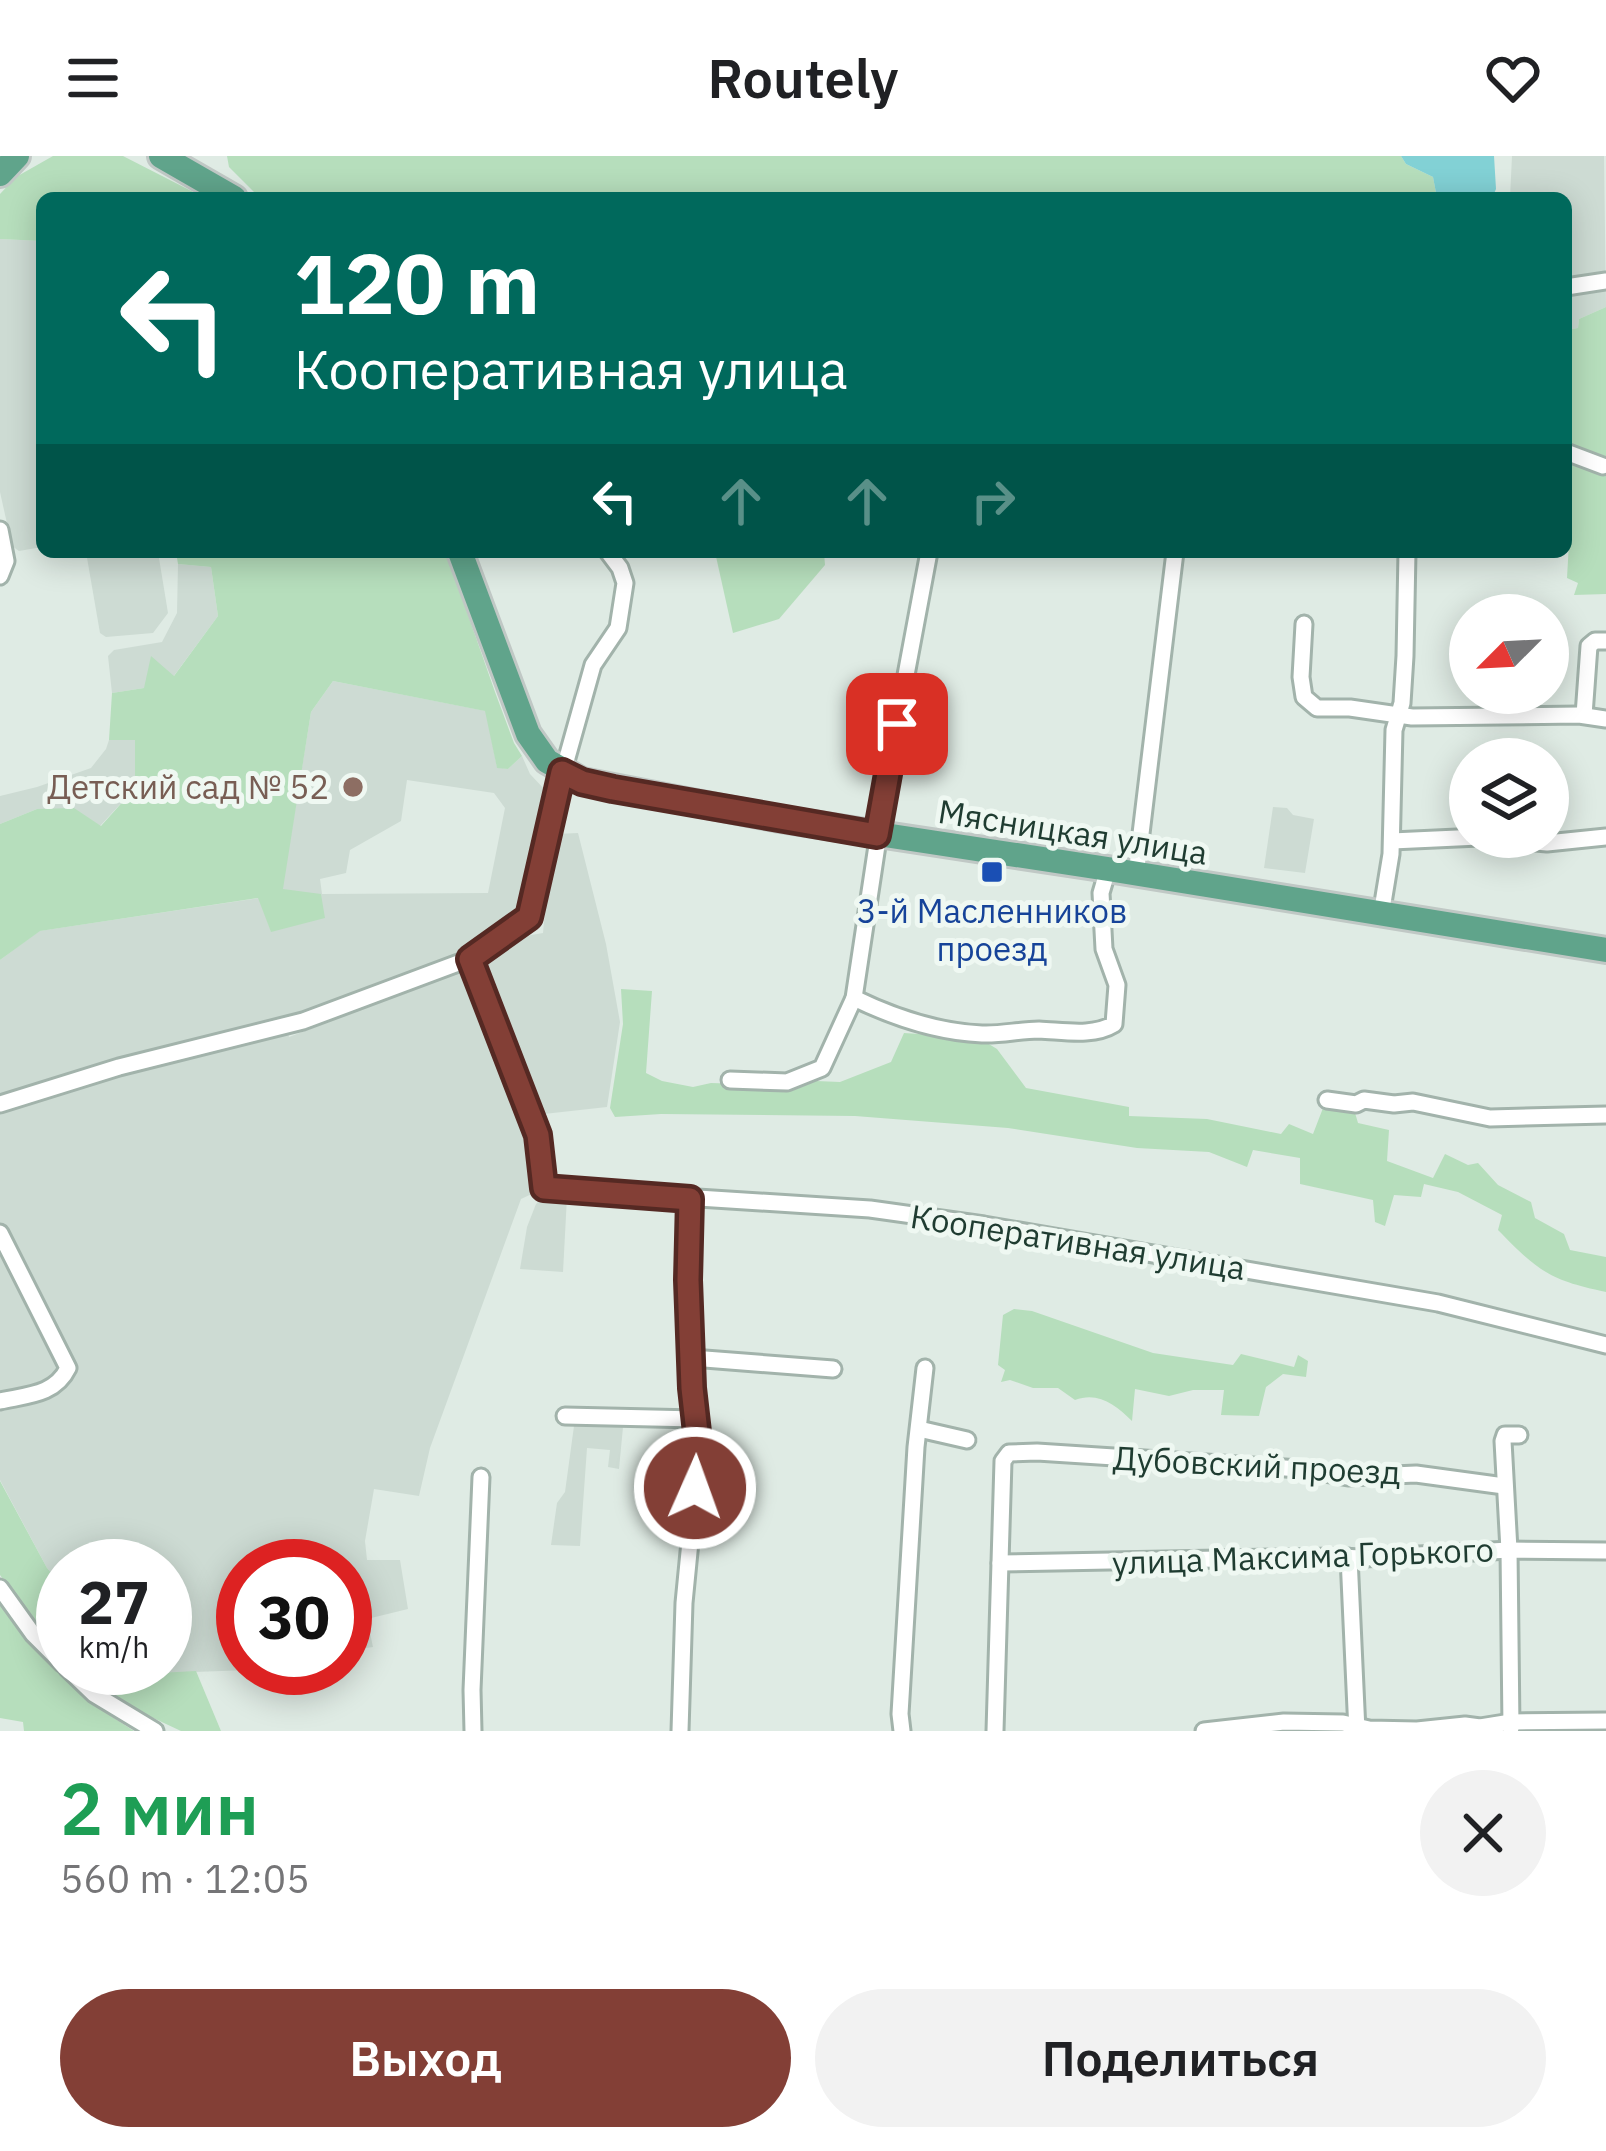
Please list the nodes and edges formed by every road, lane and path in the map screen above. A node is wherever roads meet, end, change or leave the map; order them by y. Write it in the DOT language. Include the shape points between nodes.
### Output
graph roads {
  1 [pos="17,156"];
  2 [pos="161,156"];
  3 [pos="0,174"];
  4 [pos="224,192"];
  5 [pos="1606,281"];
  6 [pos="1572,286"];
  7 [pos="1572,454"];
  8 [pos="1603,466"];
  9 [pos="0,530"];
  10 [pos="462,558"];
  11 [pos="612,558"];
  12 [pos="928,558"];
  13 [pos="1174,558"];
  14 [pos="1406,558"];
  15 [pos="2,572"];
  16 [pos="1304,624"];
  17 [pos="1606,641"];
  18 [pos="1398,715"];
  19 [pos="1584,715"];
  20 [pos="1606,719"];
  21 [pos="562,772"];
  22 [pos="877,835"];
  23 [pos="1606,837"];
  24 [pos="1449,838"];
  25 [pos="1392,841"];
  26 [pos="1569,841"];
  27 [pos="1108,869"];
  28 [pos="1136,874"];
  29 [pos="1381,915"];
  30 [pos="1606,950"];
  31 [pos="470,959"];
  32 [pos="854,998"];
  33 [pos="730,1081"];
  34 [pos="1328,1100"];
  35 [pos="0,1104"];
  36 [pos="1606,1114"];
  37 [pos="690,1199"];
  38 [pos="0,1233"];
  39 [pos="1606,1345"];
  40 [pos="692,1358"];
  41 [pos="925,1368"];
  42 [pos="832,1369"];
  43 [pos="0,1401"];
  44 [pos="565,1416"];
  45 [pos="696,1419"];
  46 [pos="920,1429"];
  47 [pos="1519,1435"];
  48 [pos="967,1440"];
  49 [pos="481,1477"];
  50 [pos="1504,1486"];
  51 [pos="1509,1550"];
  52 [pos="1606,1551"];
  53 [pos="1349,1557"];
  54 [pos="1000,1563"];
  55 [pos="0,1588"];
  56 [pos="36,1637"];
  57 [pos="96,1695"];
  58 [pos="1606,1721"];
  59 [pos="1511,1726"];
  60 [pos="1357,1729"];
  61 [pos="155,1731"];
  62 [pos="473,1731"];
  63 [pos="680,1731"];
  64 [pos="902,1731"];
  65 [pos="995,1731"];
  66 [pos="1204,1731"];
  1 -- 3 [label="main road"];
  2 -- 4 [label="main road"];
  5 -- 6 [label="street"];
  7 -- 8 [label="street"];
  9 -- 15 [label="street"];
  10 -- 21 [label="main road" via="528,734"];
  11 -- 21 [label="street" via="625,583 618,628 593,665"];
  12 -- 22 [label="street"];
  13 -- 28 [label="street"];
  14 -- 18 [label="street"];
  16 -- 18 [label="street" via="1304,697 1317,708"];
  17 -- 19 [label="street" via="1589,646"];
  18 -- 19 [label="street"];
  18 -- 25 [label="street"];
  19 -- 20 [label="street"];
  21 -- 22 [label="main road, Мясницкая улица" via="613,789"];
  21 -- 31 [label="street" via="529,917"];
  22 -- 27 [label="main road, Мясницкая улица"];
  22 -- 32 [label="street"];
  23 -- 26 [label="street"];
  24 -- 25 [label="street"];
  25 -- 29 [label="street"];
  27 -- 28 [label="main road, Мясницкая улица"];
  27 -- 32 [label="street" via="1104,949 1117,985 1114,1024 1101,1032 925,1027"];
  28 -- 29 [label="main road, Мясницкая улица"];
  29 -- 30 [label="main road, Мясницкая улица"];
  31 -- 35 [label="street" via="303,1021"];
  31 -- 37 [label="street, Кооперативная улица" via="538,1135 544,1188"];
  32 -- 33 [label="street" via="822,1068 787,1082"];
  34 -- 36 [label="street" via="1413,1102 1490,1118"];
  37 -- 39 [label="street, Кооперативная улица" via="984,1225 1438,1303"];
  37 -- 40 [label="street"];
  38 -- 43 [label="street" via="68,1368 46,1391"];
  40 -- 42 [label="street"];
  40 -- 45 [label="street"];
  41 -- 46 [label="street"];
  44 -- 45 [label="street"];
  45 -- 63 [label="street"];
  46 -- 48 [label="street"];
  46 -- 64 [label="street"];
  47 -- 50 [label="street" via="1502,1441"];
  49 -- 62 [label="street"];
  50 -- 51 [label="street"];
  50 -- 54 [label="street, Дубовский проезд" via="1417,1474 1348,1477 1009,1453"];
  51 -- 52 [label="street, улица Максима Горького"];
  51 -- 53 [label="street, улица Максима Горького"];
  51 -- 59 [label="street"];
  53 -- 54 [label="street, улица Максима Горького"];
  53 -- 60 [label="street"];
  54 -- 65 [label="street"];
  55 -- 56 [label="street"];
  57 -- 61 [label="street"];
  58 -- 59 [label="street"];
  59 -- 60 [label="street"];
  60 -- 66 [label="street" via="1284,1722"];
}
